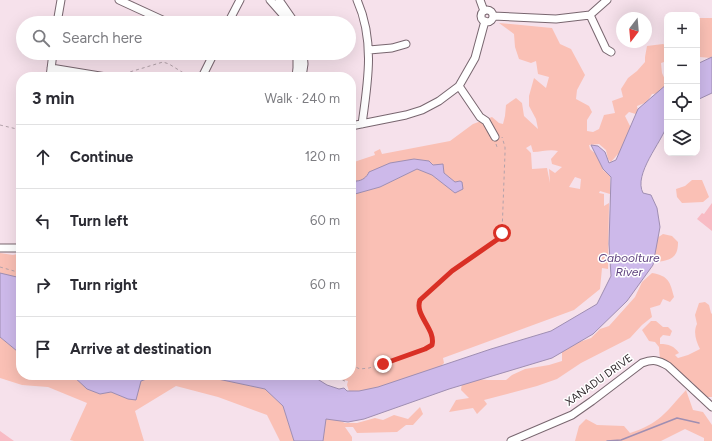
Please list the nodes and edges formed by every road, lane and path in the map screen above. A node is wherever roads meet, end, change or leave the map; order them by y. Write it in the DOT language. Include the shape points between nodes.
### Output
graph roads {
  1 [pos="61,0"];
  2 [pos="119,0"];
  3 [pos="240,0"];
  4 [pos="270,0"];
  5 [pos="279,0"];
  6 [pos="357,0"];
  7 [pos="480,0"];
  8 [pos="608,0"];
  9 [pos="484,11"];
  10 [pos="590,15"];
  11 [pos="59,16"];
  12 [pos="154,16"];
  13 [pos="232,16"];
  14 [pos="284,16"];
  15 [pos="290,16"];
  16 [pos="493,16"];
  17 [pos="485,21"];
  18 [pos="406,44"];
  19 [pos="369,50"];
  20 [pos="611,52"];
  21 [pos="52,60"];
  22 [pos="210,60"];
  23 [pos="297,60"];
  24 [pos="304,60"];
  25 [pos="51,68"];
  26 [pos="51,72"];
  27 [pos="75,72"];
  28 [pos="130,72"];
  29 [pos="182,72"];
  30 [pos="204,72"];
  31 [pos="296,72"];
  32 [pos="303,72"];
  33 [pos="459,86"];
  34 [pos="362,124"];
  35 [pos="0,125"];
  36 [pos="356,125"];
  37 [pos="16,129"];
  38 [pos="498,137"];
  39 [pos="0,248"];
  40 [pos="16,248"];
  41 [pos="0,267"];
  42 [pos="16,272"];
  43 [pos="356,367"];
  44 [pos="342,380"];
  45 [pos="345,381"];
  46 [pos="712,407"];
  47 [pos="511,441"];
  1 -- 11 [label="street"];
  2 -- 12 [label="street"];
  3 -- 13 [label="street"];
  4 -- 14 [label="street"];
  5 -- 15 [label="street"];
  6 -- 19 [label="street" via="366,28"];
  7 -- 9 [label="street"];
  8 -- 10 [label="street"];
  9 -- 16 [label="street" via="490,10"];
  9 -- 17 [label="street" via="481,17"];
  10 -- 16 [label="street" via="556,19"];
  10 -- 20 [label="street" via="606,49"];
  16 -- 17 [label="street" via="490,21"];
  17 -- 33 [label="street" via="476,58"];
  18 -- 19 [label="street"];
  19 -- 34 [label="street" via="369,74"];
  21 -- 25 [label="street"];
  22 -- 30 [label="street"];
  23 -- 31 [label="street"];
  24 -- 32 [label="street"];
  25 -- 26 [label="street"];
  25 -- 27 [label="street"];
  28 -- 29 [label="path" via="163,62"];
  33 -- 34 [label="street" via="422,110"];
  33 -- 38 [label="street" via="480,117"];
  34 -- 36 [label="street"];
  35 -- 37 [label="path"];
  38 -- 43 [label="path" via="505,147 502,233 498,239 452,271 420,300 419,307 432,336 432,345 369,368"];
  39 -- 40 [label="street"];
  41 -- 42 [label="path"];
  44 -- 45 [label="path"];
  46 -- 47 [label="street, XANADU DRIVE" via="668,366 660,361 650,360 642,363 572,415"];
}
